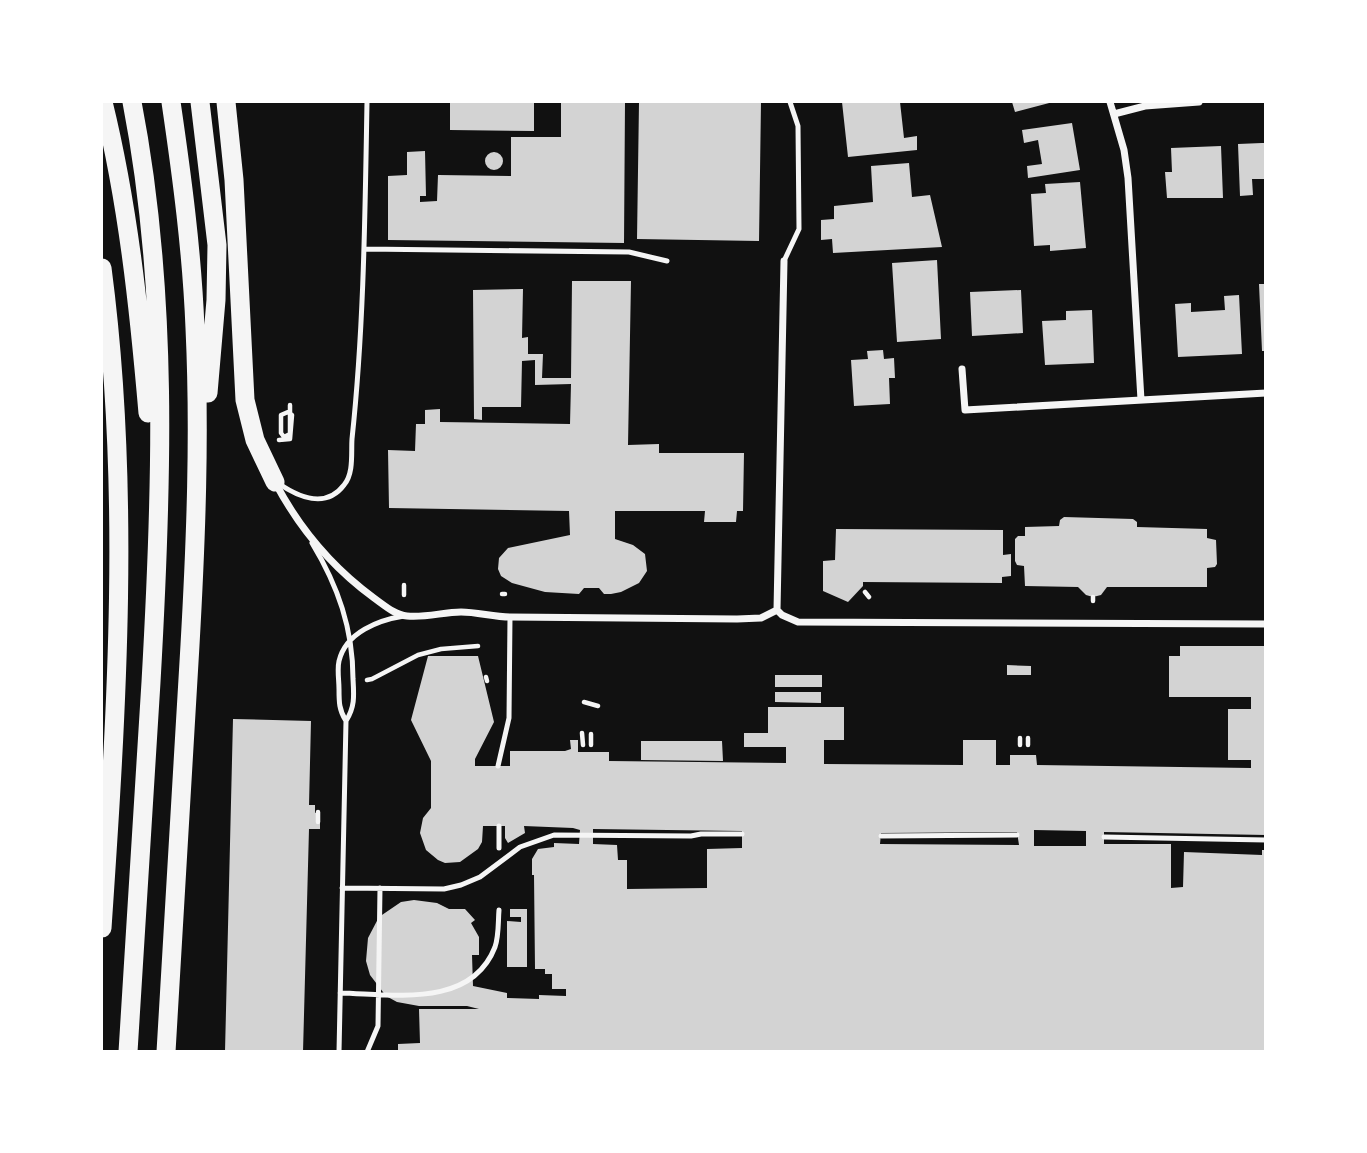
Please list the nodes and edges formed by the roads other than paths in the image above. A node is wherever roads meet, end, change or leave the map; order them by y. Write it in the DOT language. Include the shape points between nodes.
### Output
graph roads {
  1 [pos="103,102"];
  2 [pos="132,102"];
  3 [pos="171,102"];
  4 [pos="200,102"];
  5 [pos="226,102"];
  6 [pos="367,102"];
  7 [pos="790,102"];
  8 [pos="1110,102"];
  9 [pos="1199,102"];
  10 [pos="1114,114"];
  11 [pos="365,249"];
  12 [pos="667,261"];
  13 [pos="783,261"];
  14 [pos="102,268"];
  15 [pos="962,369"];
  16 [pos="1265,393"];
  17 [pos="1142,400"];
  18 [pos="275,482"];
  19 [pos="303,528"];
  20 [pos="159,532"];
  21 [pos="196,534"];
  22 [pos="777,610"];
  23 [pos="407,616"];
  24 [pos="510,617"];
  25 [pos="1265,624"];
  26 [pos="351,641"];
  27 [pos="346,721"];
  28 [pos="499,766"];
  29 [pos="499,826"];
  30 [pos="742,834"];
  31 [pos="1017,835"];
  32 [pos="881,836"];
  33 [pos="1104,837"];
  34 [pos="1265,840"];
  35 [pos="499,848"];
  36 [pos="342,888"];
  37 [pos="380,888"];
  38 [pos="499,909"];
  39 [pos="102,928"];
  40 [pos="340,993"];
  41 [pos="379,994"];
  42 [pos="128,1052"];
  43 [pos="166,1052"];
  44 [pos="339,1052"];
  45 [pos="367,1052"];
  1 -- 20 [label="highway" via="124,195"];
  2 -- 20 [label="highway" via="144,172 156,307"];
  3 -- 21 [label="highway" via="195,326"];
  4 -- 21 [label="highway" via="217,245"];
  5 -- 18 [label="highway" via="245,400 255,440"];
  6 -- 11 [label="lane"];
  7 -- 13 [label="lane" via="798,126 799,229"];
  8 -- 10 [label="street"];
  9 -- 10 [label="street" via="1145,106"];
  10 -- 17 [label="street" via="1128,178"];
  11 -- 12 [label="lane" via="629,252"];
  11 -- 18 [label="lane" via="351,468 345,485 332,496 314,500"];
  13 -- 22 [label="street"];
  14 -- 39 [label="highway" via="117,427 120,524 118,649"];
  15 -- 17 [label="street" via="965,410"];
  16 -- 17 [label="street"];
  18 -- 19 [label="street"];
  19 -- 23 [label="street" via="358,586"];
  19 -- 26 [label="lane" via="330,575"];
  20 -- 42 [label="highway"];
  21 -- 43 [label="highway"];
  22 -- 24 [label="street" via="751,619"];
  22 -- 25 [label="street" via="798,622"];
  23 -- 24 [label="street" via="480,612"];
  23 -- 26 [label="lane" via="372,624"];
  24 -- 28 [label="lane" via="509,718"];
  26 -- 27 [label="lane" via="354,709"];
  26 -- 27 [label="lane" via="338,663 340,711"];
  27 -- 36 [label="lane"];
  29 -- 35 [label="lane"];
  30 -- 37 [label="lane" via="554,835 520,847 480,877 461,885"];
  31 -- 32 [label="lane"];
  33 -- 34 [label="lane"];
  36 -- 37 [label="lane"];
  36 -- 40 [label="lane"];
  37 -- 41 [label="lane"];
  38 -- 41 [label="lane" via="495,945 471,978 440,993"];
  40 -- 41 [label="lane"];
  40 -- 44 [label="lane"];
  41 -- 45 [label="lane" via="378,1026"];
}
